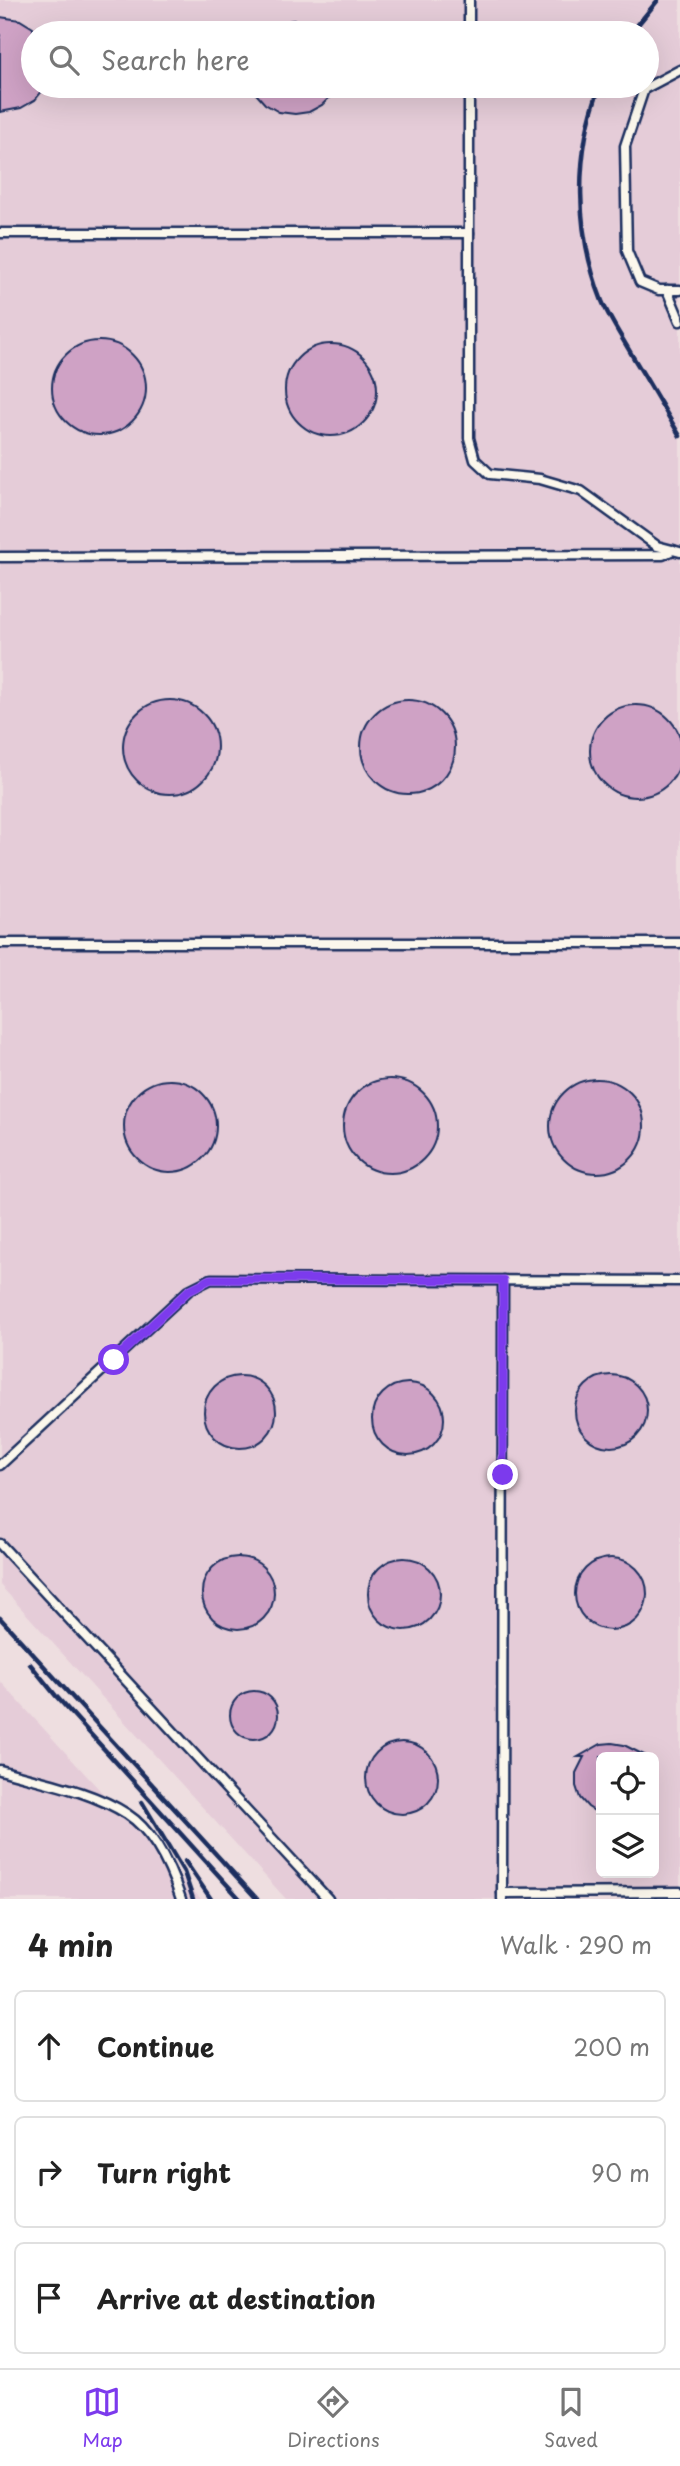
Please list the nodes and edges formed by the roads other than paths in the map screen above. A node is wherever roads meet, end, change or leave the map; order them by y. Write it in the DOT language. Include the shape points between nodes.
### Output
graph roads {
  1 [pos="470,0"];
  2 [pos="470,21"];
  3 [pos="680,70"];
  4 [pos="659,81"];
  5 [pos="470,98"];
  6 [pos="641,98"];
  7 [pos="0,233"];
  8 [pos="470,233"];
  9 [pos="667,290"];
  10 [pos="680,290"];
  11 [pos="680,321"];
  12 [pos="677,551"];
  13 [pos="0,557"];
  14 [pos="0,943"];
  15 [pos="680,943"];
  16 [pos="503,1280"];
  17 [pos="680,1281"];
  18 [pos="0,1465"];
  19 [pos="0,1544"];
  20 [pos="0,1770"];
  21 [pos="680,1892"];
  22 [pos="502,1896"];
  23 [pos="181,1899"];
  24 [pos="328,1899"];
  1 -- 2 [label="lane"];
  3 -- 4 [label="lane"];
  5 -- 8 [label="lane"];
  6 -- 9 [label="lane" via="625,146 627,251 640,282"];
  7 -- 8 [label="lane"];
  8 -- 12 [label="lane" via="470,438 475,460 490,474 540,479 581,491 657,546"];
  9 -- 10 [label="lane"];
  9 -- 11 [label="lane"];
  12 -- 13 [label="lane" via="663,555"];
  14 -- 15 [label="lane"];
  16 -- 17 [label="lane"];
  16 -- 18 [label="lane" via="211,1279 189,1290"];
  16 -- 22 [label="lane"];
  19 -- 24 [label="lane"];
  20 -- 23 [label="lane" via="92,1797 128,1814 162,1853"];
  21 -- 22 [label="lane"];
}
